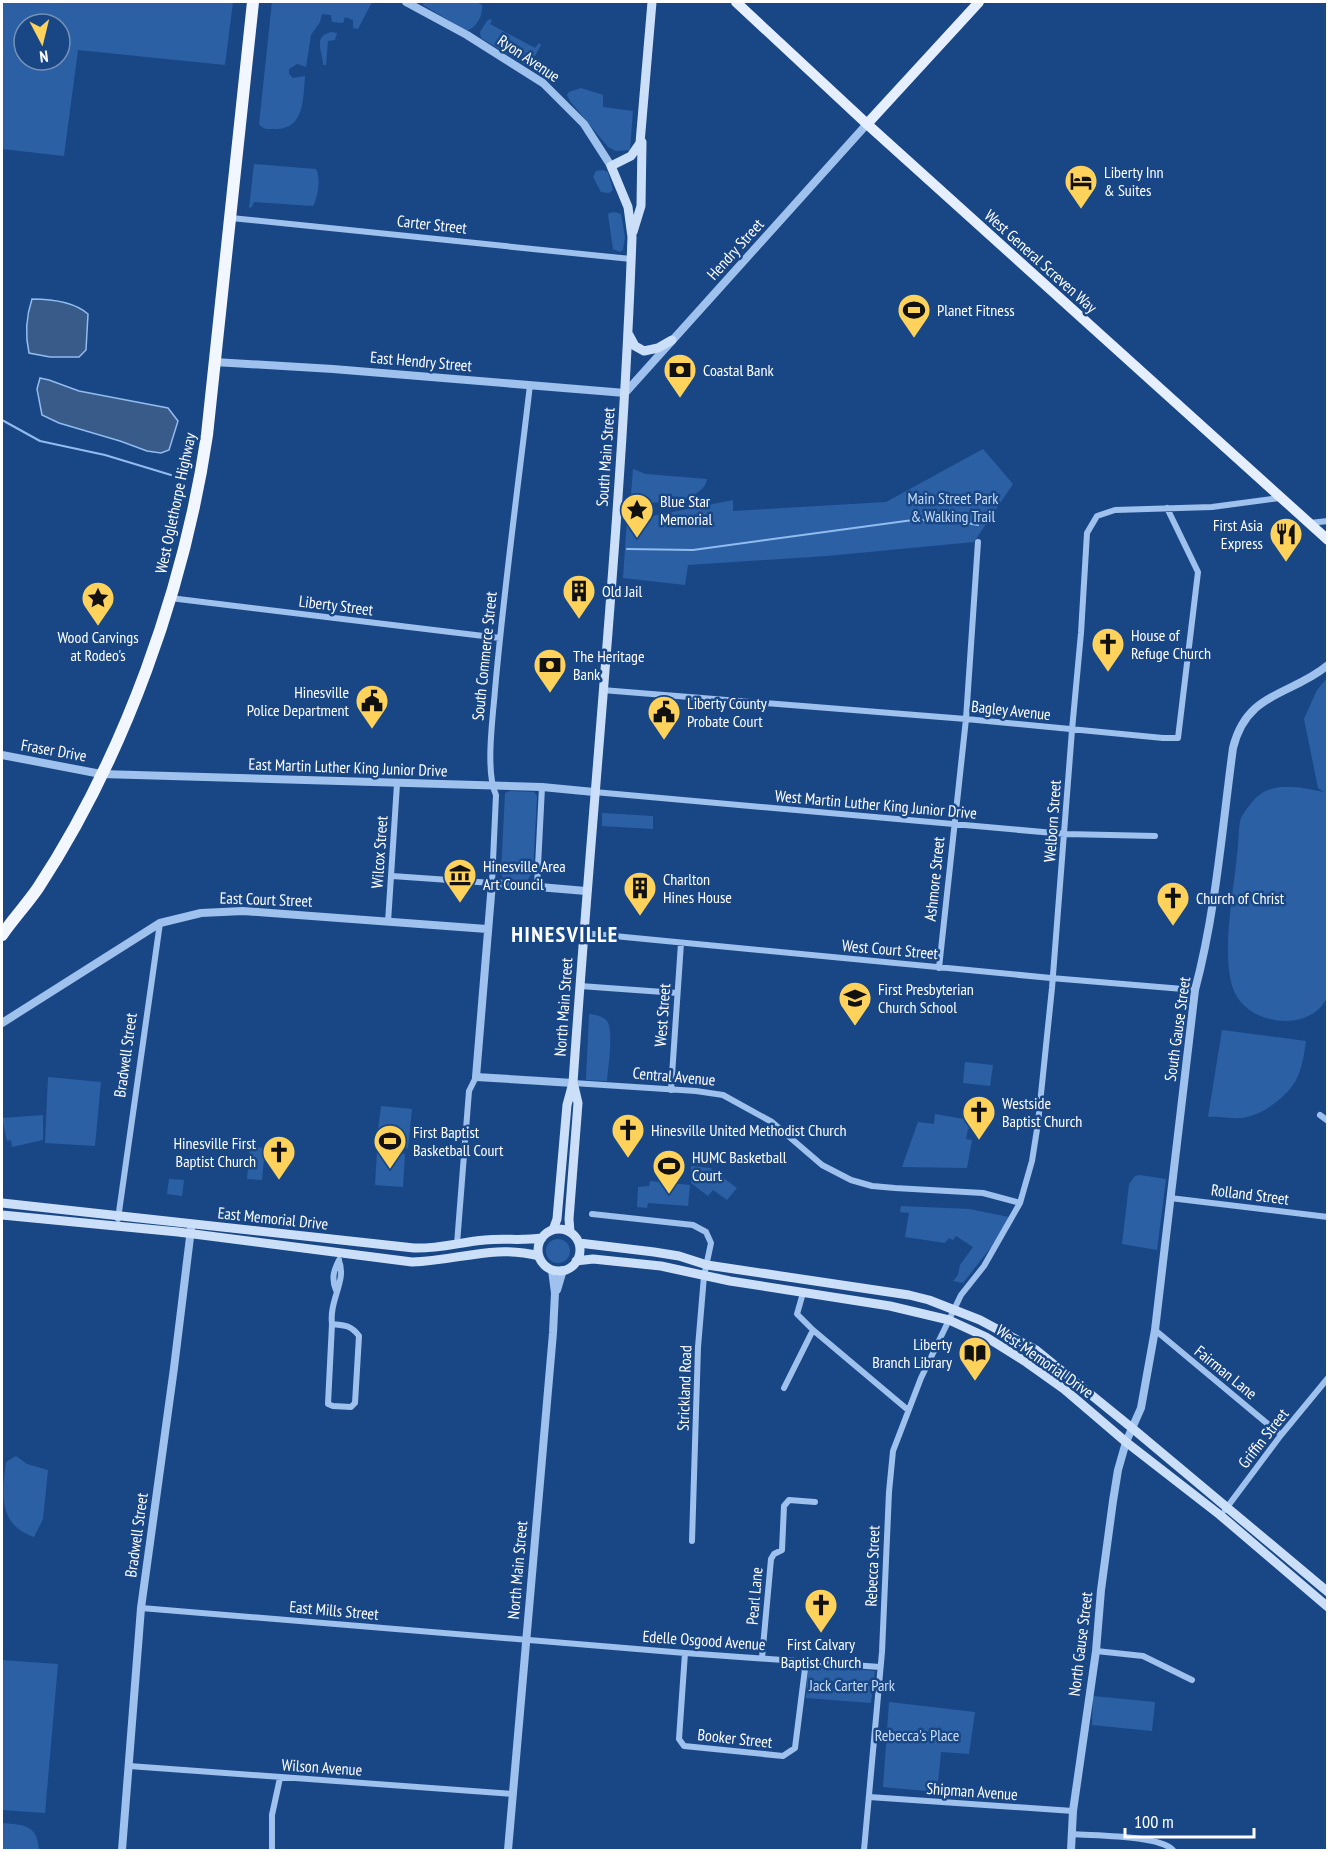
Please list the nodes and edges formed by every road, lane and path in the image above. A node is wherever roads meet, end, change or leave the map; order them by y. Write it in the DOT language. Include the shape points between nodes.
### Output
graph roads {
  1 [pos="253,2"];
  2 [pos="406,2"];
  3 [pos="652,2"];
  4 [pos="736,2"];
  5 [pos="979,2"];
  6 [pos="867,124"];
  7 [pos="642,133"];
  8 [pos="611,166"];
  9 [pos="230,218"];
  10 [pos="632,237"];
  11 [pos="631,259"];
  12 [pos="628,331"];
  13 [pos="672,340"];
  14 [pos="214,362"];
  15 [pos="530,385"];
  16 [pos="625,393"];
  17 [pos="1281,498"];
  18 [pos="1167,508"];
  19 [pos="1328,521"];
  20 [pos="1309,524"];
  21 [pos="1328,540"];
  22 [pos="978,542"];
  23 [pos="170,598"];
  24 [pos="500,638"];
  25 [pos="1328,665"];
  26 [pos="603,690"];
  27 [pos="966,719"];
  28 [pos="1071,730"];
  29 [pos="2,755"];
  30 [pos="101,774"];
  31 [pos="397,784"];
  32 [pos="492,786"];
  33 [pos="542,787"];
  34 [pos="594,792"];
  35 [pos="953,824"];
  36 [pos="1065,834"];
  37 [pos="1155,836"];
  38 [pos="392,876"];
  39 [pos="492,883"];
  40 [pos="537,886"];
  41 [pos="586,891"];
  42 [pos="388,922"];
  43 [pos="160,923"];
  44 [pos="487,929"];
  45 [pos="583,933"];
  46 [pos="2,935"];
  47 [pos="681,943"];
  48 [pos="939,968"];
  49 [pos="1051,978"];
  50 [pos="580,986"];
  51 [pos="1195,990"];
  52 [pos="676,993"];
  53 [pos="2,1023"];
  54 [pos="476,1077"];
  55 [pos="573,1083"];
  56 [pos="670,1090"];
  57 [pos="1320,1115"];
  58 [pos="1328,1121"];
  59 [pos="1170,1198"];
  60 [pos="2,1203"];
  61 [pos="1020,1203"];
  62 [pos="592,1214"];
  63 [pos="2,1215"];
  64 [pos="118,1216"];
  65 [pos="1328,1217"];
  66 [pos="116,1227"];
  67 [pos="191,1230"];
  68 [pos="553,1230"];
  69 [pos="570,1232"];
  70 [pos="542,1238"];
  71 [pos="579,1243"];
  72 [pos="457,1244"];
  73 [pos="539,1256"];
  74 [pos="340,1258"];
  75 [pos="576,1261"];
  76 [pos="707,1265"];
  77 [pos="552,1270"];
  78 [pos="563,1270"];
  79 [pos="704,1276"];
  80 [pos="555,1293"];
  81 [pos="803,1293"];
  82 [pos="961,1295"];
  83 [pos="954,1309"];
  84 [pos="949,1320"];
  85 [pos="332,1324"];
  86 [pos="813,1330"];
  87 [pos="1155,1330"];
  88 [pos="1328,1378"];
  89 [pos="784,1388"];
  90 [pos="908,1410"];
  91 [pos="1132,1428"];
  92 [pos="1281,1435"];
  93 [pos="1126,1442"];
  94 [pos="815,1502"];
  95 [pos="1223,1511"];
  96 [pos="692,1541"];
  97 [pos="1328,1592"];
  98 [pos="1328,1607"];
  99 [pos="141,1608"];
  100 [pos="525,1639"];
  101 [pos="1096,1651"];
  102 [pos="685,1653"];
  103 [pos="762,1658"];
  104 [pos="806,1661"];
  105 [pos="880,1667"];
  106 [pos="1192,1680"];
  107 [pos="129,1766"];
  108 [pos="280,1778"];
  109 [pos="513,1794"];
  110 [pos="869,1797"];
  111 [pos="1073,1811"];
  112 [pos="1072,1834"];
  113 [pos="122,1851"];
  114 [pos="272,1851"];
  115 [pos="508,1851"];
  116 [pos="864,1851"];
  117 [pos="1071,1851"];
  118 [pos="1173,1851"];
  1 -- 9 [label="highway, West Oglethorpe Highway"];
  2 -- 8 [label="street, Ryon Avenue" via="543,83 584,124"];
  3 -- 7 [label="main road"];
  4 -- 6 [label="main road, West General Screven Way"];
  5 -- 6 [label="main road"];
  6 -- 13 [label="street, Hendry Street"];
  6 -- 17 [label="main road, West General Screven Way"];
  7 -- 8 [label="main road" via="638,149"];
  7 -- 10 [label="main road" via="641,206"];
  8 -- 10 [label="main road, South Main Street" via="628,207"];
  9 -- 11 [label="street, Carter Street"];
  9 -- 14 [label="highway, West Oglethorpe Highway"];
  10 -- 11 [label="main road, South Main Street"];
  11 -- 12 [label="main road, South Main Street"];
  12 -- 13 [label="main road" via="635,346 644,351"];
  12 -- 16 [label="main road, South Main Street"];
  13 -- 16 [label="street, Hendry Street"];
  14 -- 15 [label="street, East Hendry Street"];
  14 -- 23 [label="highway, West Oglethorpe Highway" via="201,476"];
  15 -- 16 [label="street, East Hendry Street"];
  15 -- 24 [label="street, South Commerce Street"];
  16 -- 26 [label="main road, South Main Street"];
  17 -- 18 [label="street, Welborn Street"];
  17 -- 20 [label="main road, West General Screven Way"];
  18 -- 28 [label="street, Welborn Street" via="1115,510 1098,516 1087,533"];
  18 -- 28 [label="street, Bagley Avenue" via="1198,572 1178,738"];
  19 -- 20 [label="street"];
  20 -- 21 [label="main road, West General Screven Way"];
  22 -- 27 [label="street, Ashmore Street"];
  23 -- 24 [label="street, Liberty Street"];
  23 -- 30 [label="highway, West Oglethorpe Highway" via="140,686"];
  24 -- 32 [label="street, South Commerce Street" via="491,734"];
  25 -- 51 [label="street, South Gause Street" via="1264,701 1245,719 1236,737 1215,894"];
  26 -- 27 [label="street, Bagley Avenue"];
  26 -- 34 [label="main road, South Main Street"];
  27 -- 28 [label="street, Bagley Avenue"];
  27 -- 35 [label="street, Ashmore Street"];
  28 -- 36 [label="street, Welborn Street"];
  29 -- 30 [label="street, Fraser Drive"];
  30 -- 31 [label="street, East Martin Luther King Junior Drive"];
  30 -- 46 [label="highway, West Oglethorpe Highway" via="37,889"];
  31 -- 32 [label="street, East Martin Luther King Junior Drive"];
  31 -- 38 [label="street, Wilcox Street"];
  32 -- 33 [label="street, East Martin Luther King Junior Drive"];
  32 -- 39 [label="street, South Commerce Street" via="496,795"];
  33 -- 34 [label="street, East Martin Luther King Junior Drive"];
  33 -- 40 [label="street"];
  34 -- 35 [label="street, West Martin Luther King Junior Drive"];
  34 -- 41 [label="main road, South Main Street"];
  35 -- 36 [label="street, West Martin Luther King Junior Drive"];
  35 -- 48 [label="street, Ashmore Street"];
  36 -- 37 [label="street, West Martin Luther King Junior Drive"];
  36 -- 49 [label="street, Welborn Street"];
  38 -- 39 [label="street"];
  38 -- 42 [label="street, Wilcox Street"];
  39 -- 40 [label="street"];
  39 -- 44 [label="street, South Commerce Street"];
  40 -- 41 [label="street"];
  41 -- 45 [label="main road, South Main Street"];
  42 -- 43 [label="street, East Court Street" via="243,911 201,913"];
  42 -- 44 [label="street, East Court Street"];
  43 -- 53 [label="street, East Court Street"];
  43 -- 64 [label="street, Bradwell Street"];
  44 -- 54 [label="street, South Commerce Street"];
  45 -- 47 [label="street, West Court Street"];
  45 -- 50 [label="main road, North Main Street"];
  47 -- 48 [label="street, West Court Street"];
  47 -- 52 [label="street, West Street"];
  48 -- 49 [label="street, West Court Street"];
  49 -- 51 [label="street, West Court Street"];
  49 -- 61 [label="street, Welborn Street" via="1038,1123"];
  50 -- 52 [label="street"];
  50 -- 55 [label="main road, North Main Street"];
  51 -- 59 [label="street, South Gause Street"];
  52 -- 56 [label="street, West Street"];
  54 -- 55 [label="street, Central Avenue"];
  54 -- 72 [label="street" via="469,1090"];
  55 -- 56 [label="street, Central Avenue"];
  55 -- 68 [label="main road, North Main Street"];
  55 -- 69 [label="main road, North Main Street" via="578,1103"];
  56 -- 61 [label="street, Central Avenue" via="723,1095 772,1122 822,1165 851,1180 872,1186 983,1193"];
  57 -- 58 [label="street"];
  59 -- 65 [label="street, Rolland Street"];
  59 -- 87 [label="street, South Gause Street"];
  60 -- 64 [label="main road, East Memorial Drive"];
  61 -- 82 [label="street, Welborn Street" via="984,1266"];
  62 -- 76 [label="street, Strickland Road" via="693,1225 710,1237"];
  63 -- 66 [label="main road, East Memorial Drive"];
  64 -- 66 [label="street, Bradwell Street"];
  64 -- 67 [label="main road, East Memorial Drive"];
  66 -- 67 [label="main road, East Memorial Drive"];
  67 -- 72 [label="main road, East Memorial Drive" via="414,1248"];
  67 -- 74 [label="main road, East Memorial Drive"];
  67 -- 99 [label="street, Bradwell Street"];
  68 -- 69 [label="main road"];
  68 -- 70 [label="main road"];
  69 -- 71 [label="main road"];
  70 -- 72 [label="main road, East Memorial Drive"];
  70 -- 73 [label="main road"];
  71 -- 75 [label="main road"];
  71 -- 76 [label="main road, West Memorial Drive" via="662,1253"];
  73 -- 74 [label="main road, East Memorial Drive" via="499,1251 433,1262"];
  73 -- 77 [label="main road"];
  74 -- 85 [label="street" via="334,1267"];
  75 -- 78 [label="main road"];
  75 -- 79 [label="main road, West Memorial Drive" via="639,1263"];
  76 -- 79 [label="street, Strickland Road"];
  76 -- 83 [label="main road, West Memorial Drive" via="909,1295"];
  77 -- 78 [label="main road"];
  77 -- 80 [label="street, North Main Street"];
  78 -- 80 [label="street, North Main Street"];
  79 -- 81 [label="main road, West Memorial Drive"];
  79 -- 96 [label="street, Strickland Road"];
  80 -- 100 [label="street, North Main Street"];
  81 -- 84 [label="main road, West Memorial Drive" via="890,1306"];
  81 -- 86 [label="street" via="797,1314"];
  82 -- 83 [label="street, Rebecca Street"];
  83 -- 84 [label="street, Rebecca Street"];
  83 -- 91 [label="main road, West Memorial Drive" via="1036,1350"];
  84 -- 90 [label="street, Rebecca Street"];
  84 -- 93 [label="main road, West Memorial Drive" via="1026,1362"];
  85 -- 85 [label="street" via="353,1328 359,1336 355,1403 351,1407 328,1404"];
  86 -- 89 [label="street"];
  86 -- 90 [label="street"];
  87 -- 91 [label="street, South Gause Street" via="1141,1408"];
  87 -- 92 [label="street, Fairman Lane"];
  88 -- 92 [label="street, Griffin Street"];
  90 -- 105 [label="street, Rebecca Street" via="894,1451 889,1492"];
  91 -- 93 [label="street, South Gause Street"];
  91 -- 95 [label="main road, West Memorial Drive"];
  92 -- 95 [label="street, Griffin Street"];
  93 -- 95 [label="main road, West Memorial Drive"];
  93 -- 101 [label="street, North Gause Street" via="1113,1501"];
  94 -- 103 [label="street, Pearl Lane" via="789,1500 784,1506 782,1550 771,1559"];
  95 -- 97 [label="main road, West Memorial Drive"];
  95 -- 98 [label="main road, West Memorial Drive"];
  99 -- 100 [label="street, East Mills Street"];
  99 -- 107 [label="street, Bradwell Street"];
  100 -- 102 [label="street, Edelle Osgood Avenue"];
  100 -- 109 [label="street, North Main Street"];
  101 -- 106 [label="street" via="1143,1656"];
  101 -- 111 [label="street, North Gause Street"];
  102 -- 103 [label="street, Edelle Osgood Avenue"];
  102 -- 104 [label="street, Booker Street" via="679,1733 684,1746 783,1756 795,1748"];
  103 -- 104 [label="street, Edelle Osgood Avenue"];
  104 -- 105 [label="street, Edelle Osgood Avenue"];
  105 -- 110 [label="street, Rebecca Street"];
  107 -- 108 [label="street, Wilson Avenue"];
  107 -- 113 [label="street, Bradwell Street"];
  108 -- 109 [label="street, Wilson Avenue"];
  108 -- 114 [label="street" via="272,1815"];
  109 -- 115 [label="street, North Main Street"];
  110 -- 111 [label="street, Shipman Avenue"];
  110 -- 116 [label="street, Rebecca Street"];
  111 -- 112 [label="street, North Gause Street"];
  112 -- 117 [label="street, North Gause Street"];
  112 -- 118 [label="street" via="1145,1839"];
}
